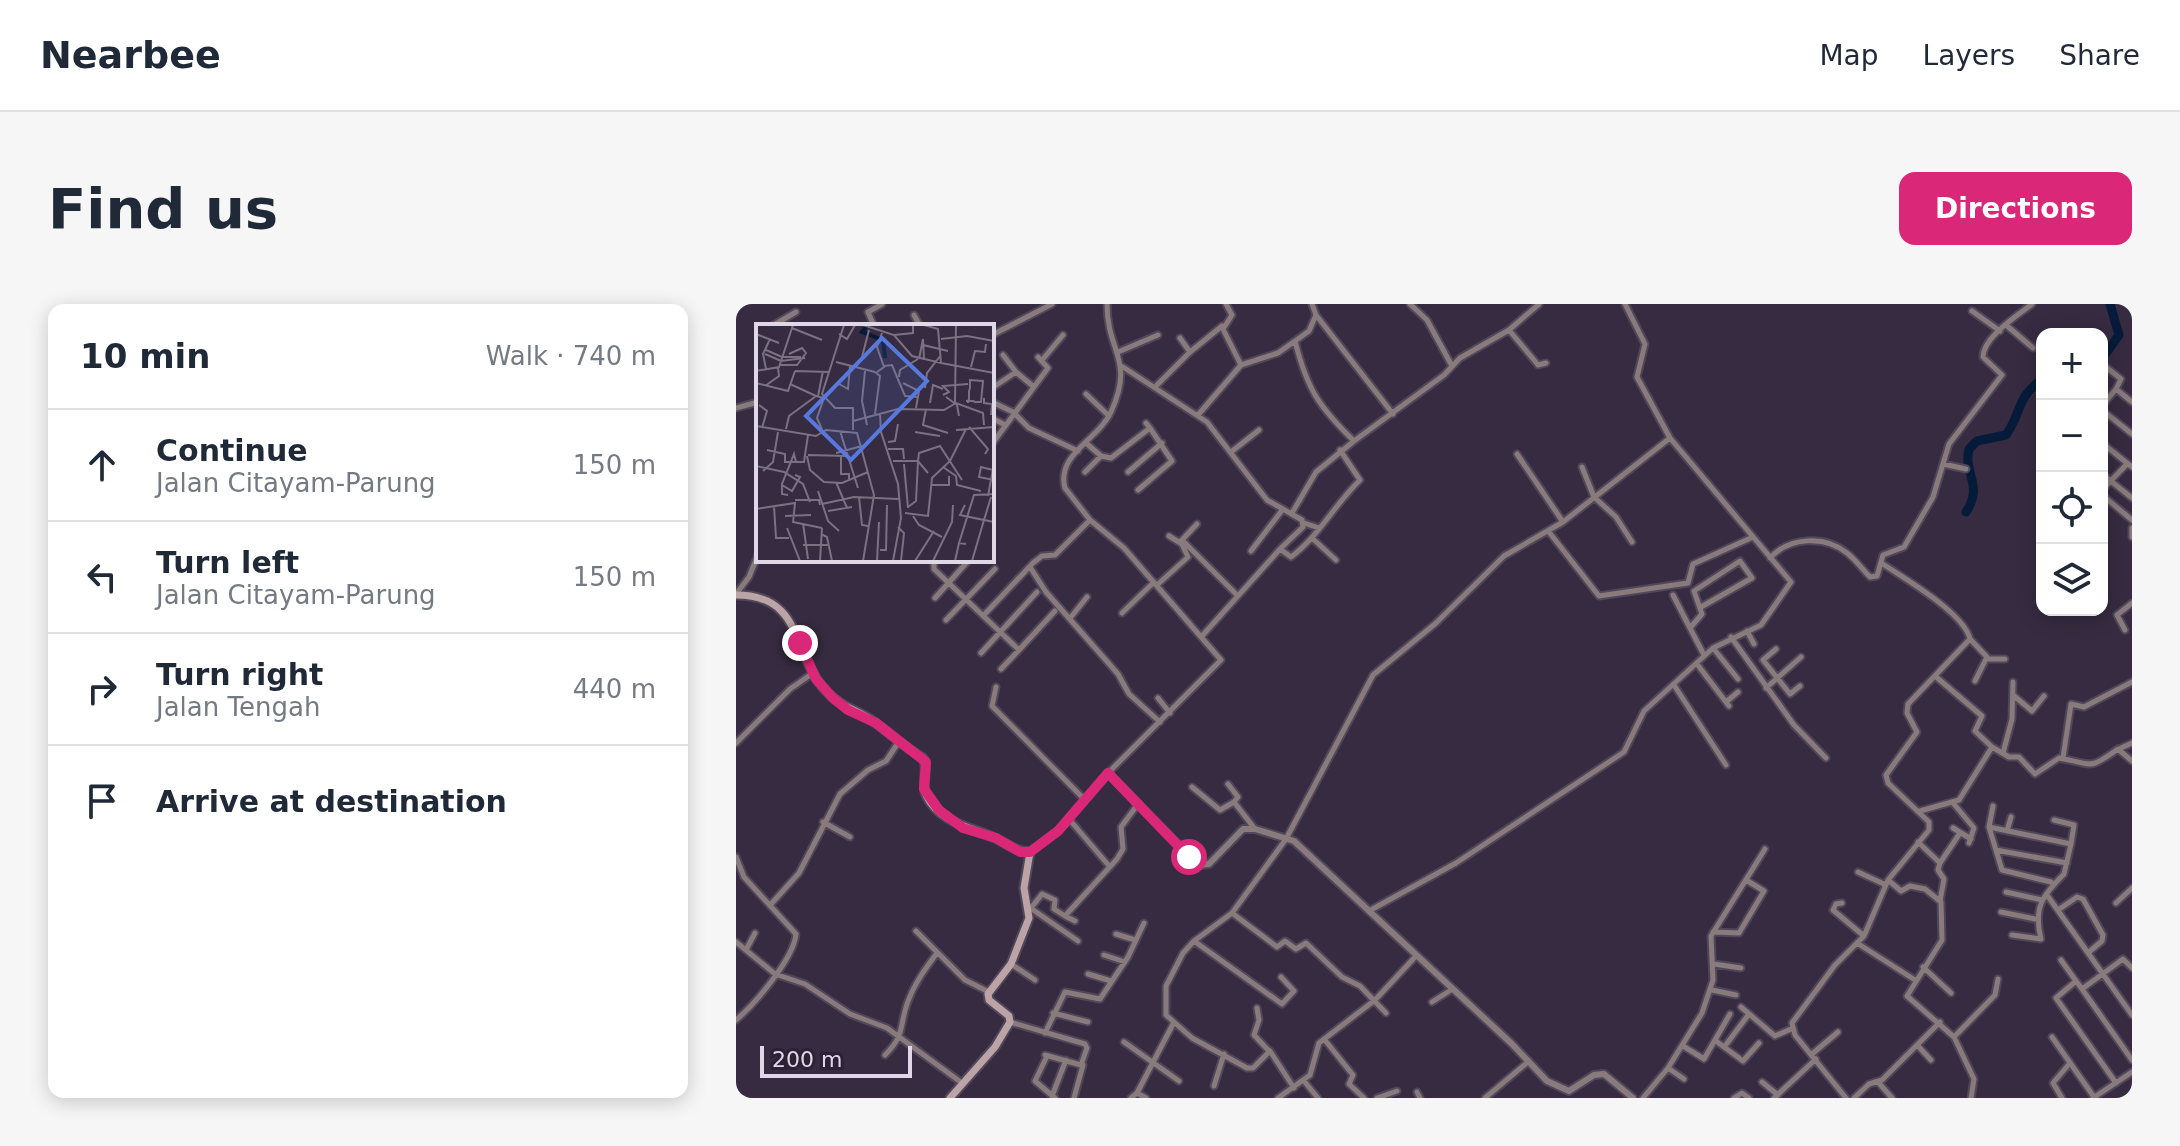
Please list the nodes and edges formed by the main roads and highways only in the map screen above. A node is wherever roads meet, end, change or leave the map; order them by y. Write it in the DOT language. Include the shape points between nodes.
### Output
graph roads {
  1 [pos="736,594"];
  2 [pos="950,1098"];
  1 -- 2 [label="main road" via="762,598 780,608 813,673 841,705 876,723 926,762 924,789 939,810 963,828 1030,852 1024,888 1029,918 1011,964 989,992 989,1000 1010,1022"];
}
